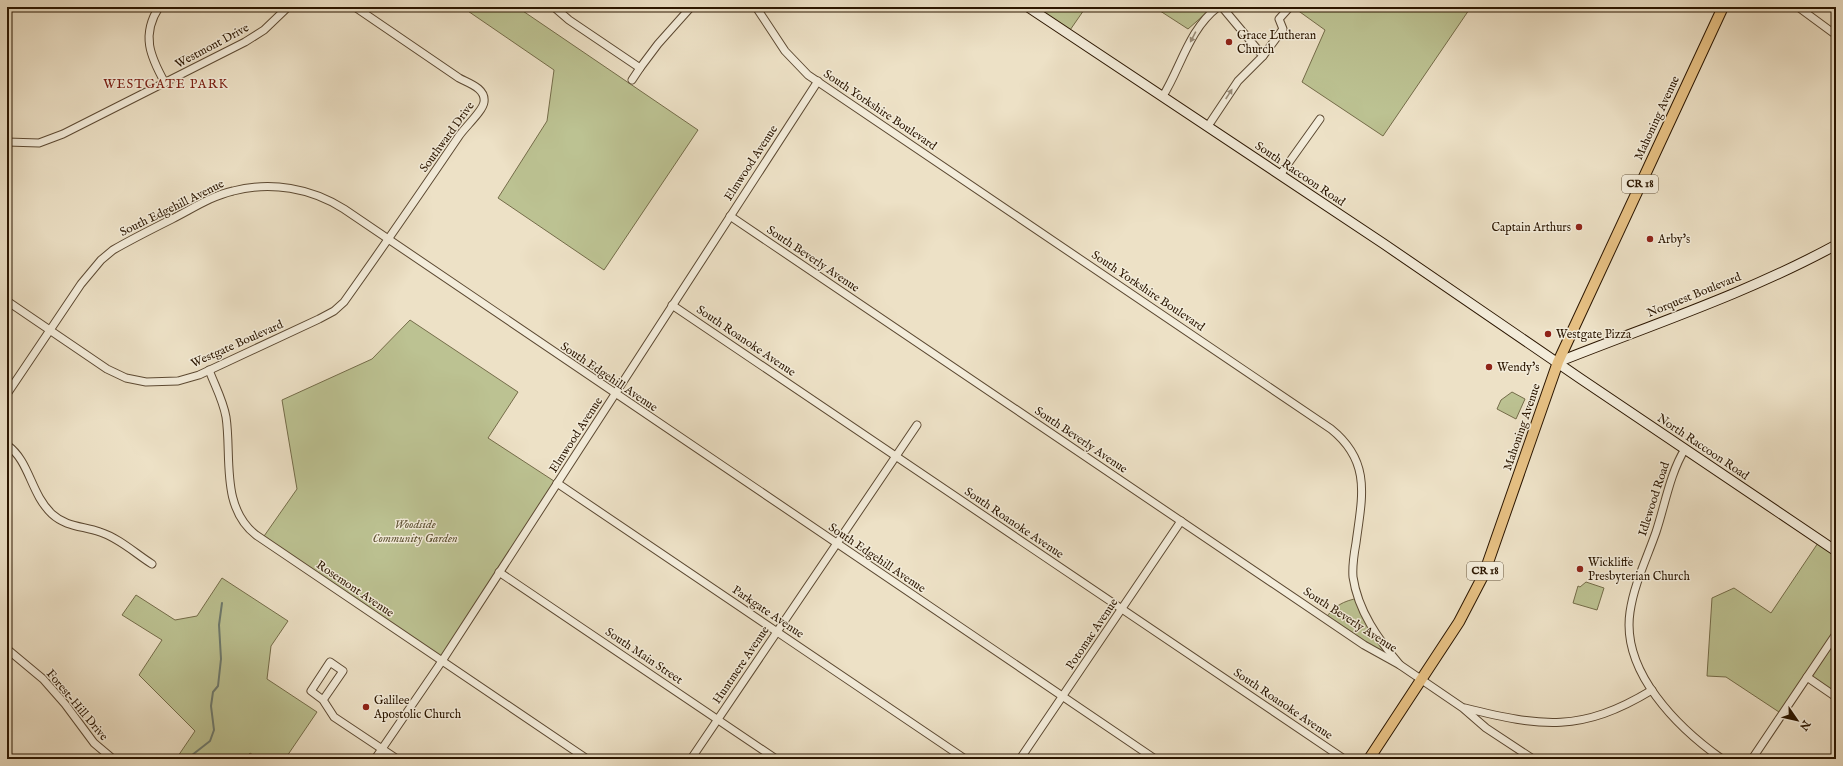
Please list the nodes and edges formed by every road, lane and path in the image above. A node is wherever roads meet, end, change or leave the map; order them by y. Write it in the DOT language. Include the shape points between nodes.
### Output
graph roads {
  1 [pos="159,7"];
  2 [pos="288,7"];
  3 [pos="355,7"];
  4 [pos="554,7"];
  5 [pos="691,7"];
  6 [pos="756,7"];
  7 [pos="1030,7"];
  8 [pos="1218,7"];
  9 [pos="1222,7"];
  10 [pos="1723,7"];
  11 [pos="1798,7"];
  12 [pos="1288,9"];
  13 [pos="1836,35"];
  14 [pos="1263,56"];
  15 [pos="640,68"];
  16 [pos="632,80"];
  17 [pos="818,81"];
  18 [pos="165,83"];
  19 [pos="1163,96"];
  20 [pos="1320,119"];
  21 [pos="1208,126"];
  22 [pos="7,142"];
  23 [pos="1280,175"];
  24 [pos="730,216"];
  25 [pos="388,240"];
  26 [pos="1836,245"];
  27 [pos="7,301"];
  28 [pos="672,305"];
  29 [pos="50,330"];
  30 [pos="1558,362"];
  31 [pos="209,370"];
  32 [pos="7,394"];
  33 [pos="615,394"];
  34 [pos="917,425"];
  35 [pos="7,445"];
  36 [pos="1685,449"];
  37 [pos="895,456"];
  38 [pos="557,483"];
  39 [pos="1181,521"];
  40 [pos="836,544"];
  41 [pos="1836,551"];
  42 [pos="152,564"];
  43 [pos="499,572"];
  44 [pos="1122,609"];
  45 [pos="777,632"];
  46 [pos="1836,634"];
  47 [pos="7,649"];
  48 [pos="442,661"];
  49 [pos="1400,665"];
  50 [pos="1807,678"];
  51 [pos="1422,680"];
  52 [pos="1652,690"];
  53 [pos="1062,697"];
  54 [pos="1836,697"];
  55 [pos="323,700"];
  56 [pos="1462,708"];
  57 [pos="718,720"];
  58 [pos="382,749"];
  59 [pos="113,759"];
  60 [pos="375,759"];
  61 [pos="398,759"];
  62 [pos="587,759"];
  63 [pos="691,759"];
  64 [pos="776,759"];
  65 [pos="965,759"];
  66 [pos="1020,759"];
  67 [pos="1154,759"];
  68 [pos="1344,759"];
  69 [pos="1369,759"];
  70 [pos="1533,759"];
  71 [pos="1722,759"];
  72 [pos="1752,759"];
  1 -- 18 [label="street" via="151,23 149,36 154,63"];
  2 -- 18 [label="street, Westmont Drive" via="264,30 245,42"];
  3 -- 25 [label="street, Southward Drive" via="476,87 484,98 482,108 462,132"];
  4 -- 15 [label="street"];
  5 -- 15 [label="street"];
  6 -- 17 [label="street, South Yorkshire Boulevard" via="785,51"];
  7 -- 19 [label="street, South Raccoon Road"];
  8 -- 19 [label="street, one-way" via="1198,28"];
  9 -- 14 [label="street"];
  10 -- 30 [label="main road, Mahoning Avenue / CR 18"];
  11 -- 13 [label="street"];
  12 -- 14 [label="street" via="1279,19 1283,29"];
  21 -- 14 [label="street, one-way" via="1238,81"];
  15 -- 16 [label="street"];
  17 -- 24 [label="street, Elmwood Avenue"];
  17 -- 49 [label="street, South Yorkshire Boulevard" via="1344,440 1358,463 1363,485 1353,564 1356,592 1370,626"];
  18 -- 22 [label="street, Westmont Drive" via="54,139 26,144"];
  19 -- 21 [label="street, South Raccoon Road"];
  20 -- 23 [label="street"];
  21 -- 23 [label="street, South Raccoon Road"];
  23 -- 30 [label="street, South Raccoon Road"];
  24 -- 28 [label="street, Elmwood Avenue"];
  24 -- 39 [label="street, South Beverly Avenue"];
  25 -- 29 [label="street, South Edgehill Avenue" via="336,203 311,192 272,187 232,191 120,246 107,255 86,278"];
  25 -- 31 [label="street, Westgate Boulevard" via="344,302 334,311"];
  25 -- 33 [label="street, South Edgehill Avenue"];
  26 -- 30 [label="street, Norquest Boulevard" via="1732,294"];
  27 -- 29 [label="street, Westgate Boulevard"];
  28 -- 33 [label="street, Elmwood Avenue"];
  28 -- 37 [label="street, South Roanoke Avenue"];
  29 -- 31 [label="street, Westgate Boulevard" via="107,370 132,380 178,381"];
  29 -- 32 [label="street, South Edgehill Avenue"];
  30 -- 36 [label="street, North Raccoon Road"];
  30 -- 51 [label="main road, Mahoning Avenue / CR 18" via="1484,574 1459,622"];
  31 -- 48 [label="street, Rosemont Avenue" via="226,416 232,497 239,518 246,526"];
  33 -- 38 [label="street, Elmwood Avenue"];
  33 -- 40 [label="street, South Edgehill Avenue"];
  34 -- 37 [label="street, Huntmere Avenue"];
  35 -- 42 [label="street" via="20,458 42,504 53,515 68,524 113,538"];
  36 -- 41 [label="street, North Raccoon Road"];
  36 -- 52 [label="street, Idlewood Road" via="1676,466 1630,612 1629,634 1636,662"];
  37 -- 40 [label="street, Huntmere Avenue"];
  37 -- 44 [label="street, South Roanoke Avenue"];
  38 -- 43 [label="street, Elmwood Avenue"];
  38 -- 45 [label="street, Parkgate Avenue"];
  39 -- 44 [label="street, Potomac Avenue"];
  39 -- 49 [label="street, South Beverly Avenue" via="1364,645"];
  40 -- 45 [label="street, Huntmere Avenue"];
  40 -- 53 [label="street, South Edgehill Avenue"];
  43 -- 48 [label="street, Elmwood Avenue"];
  43 -- 57 [label="street, South Main Street"];
  44 -- 53 [label="street, Potomac Avenue"];
  44 -- 68 [label="street, South Roanoke Avenue"];
  45 -- 57 [label="street, Huntmere Avenue"];
  45 -- 65 [label="street, Parkgate Avenue"];
  46 -- 50 [label="street"];
  47 -- 59 [label="street, Forest-Hill Drive" via="43,679 94,743"];
  48 -- 58 [label="street, Elmwood Avenue"];
  48 -- 62 [label="street, Rosemont Avenue"];
  49 -- 51 [label="street, South Beverly Avenue"];
  50 -- 54 [label="street"];
  50 -- 72 [label="street"];
  51 -- 56 [label="street, South Beverly Avenue"];
  51 -- 69 [label="main road, Mahoning Avenue / CR 18"];
  52 -- 56 [label="street" via="1612,711 1566,722 1519,721"];
  52 -- 71 [label="street, Idlewood Road" via="1685,729"];
  53 -- 66 [label="street, Potomac Avenue"];
  53 -- 67 [label="street, South Edgehill Avenue"];
  55 -- 55 [label="street" via="311,691 330,662 343,671"];
  55 -- 58 [label="street" via="334,717"];
  56 -- 70 [label="street, South Beverly Avenue" via="1486,728"];
  57 -- 63 [label="street, Huntmere Avenue"];
  57 -- 64 [label="street, South Main Street"];
  58 -- 60 [label="street, Elmwood Avenue"];
  58 -- 61 [label="street"];
}
